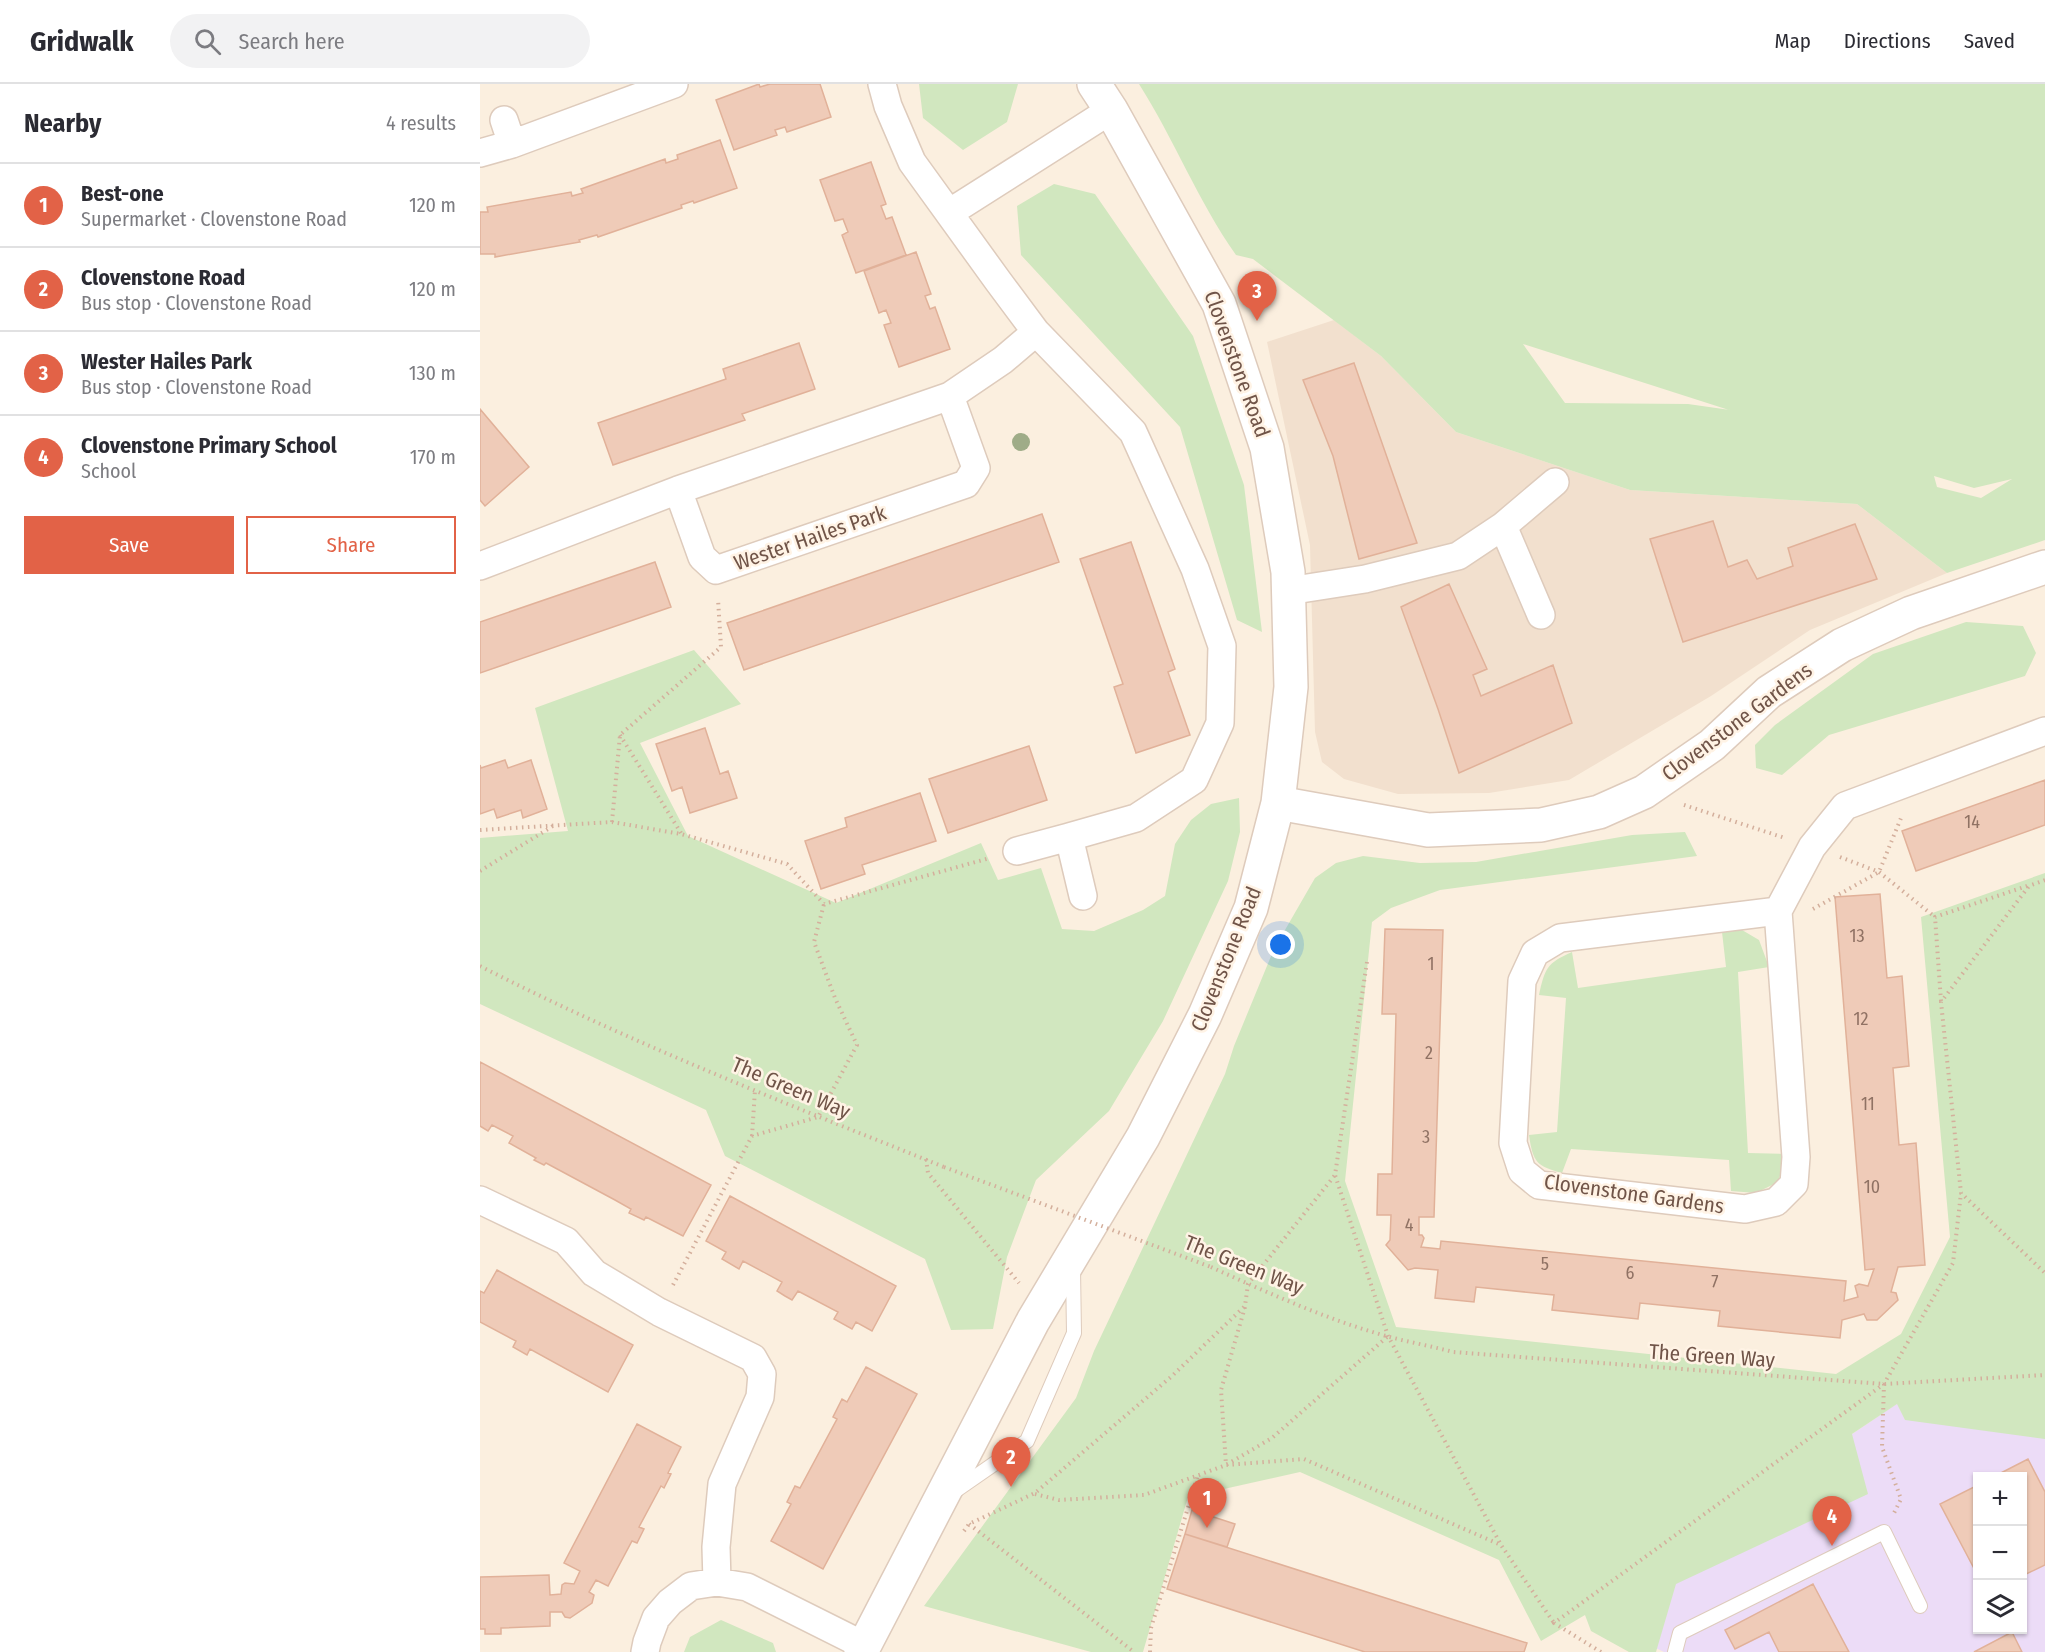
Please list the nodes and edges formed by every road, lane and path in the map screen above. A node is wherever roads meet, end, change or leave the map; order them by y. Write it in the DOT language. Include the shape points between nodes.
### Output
graph roads {
  1 [pos="674,84"];
  2 [pos="882,84"];
  3 [pos="1102,97"];
  4 [pos="480,153"];
  5 [pos="949,213"];
  6 [pos="1036,333"];
  7 [pos="950,396"];
  8 [pos="1555,482"];
  9 [pos="678,490"];
  10 [pos="1503,526"];
  11 [pos="480,566"];
  12 [pos="716,570"];
  13 [pos="2044,570"];
  14 [pos="1288,591"];
  15 [pos="1541,615"];
  16 [pos="2045,731"];
  17 [pos="620,735"];
  18 [pos="1644,792"];
  19 [pos="1278,803"];
  20 [pos="1905,812"];
  21 [pos="612,822"];
  22 [pos="555,824"];
  23 [pos="480,830"];
  24 [pos="681,834"];
  25 [pos="1069,837"];
  26 [pos="1812,847"];
  27 [pos="1017,851"];
  28 [pos="480,871"];
  29 [pos="1879,872"];
  30 [pos="2045,880"];
  31 [pos="2029,886"];
  32 [pos="1083,896"];
  33 [pos="824,904"];
  34 [pos="1935,917"];
  35 [pos="1778,920"];
  36 [pos="1367,962"];
  37 [pos="480,966"];
  38 [pos="1941,1002"];
  39 [pos="755,1090"];
  40 [pos="818,1116"];
  41 [pos="752,1136"];
  42 [pos="926,1159"];
  43 [pos="1335,1175"];
  44 [pos="1961,1193"];
  45 [pos="480,1200"];
  46 [pos="1073,1255"];
  47 [pos="2045,1273"];
  48 [pos="1248,1284"];
  49 [pos="1245,1306"];
  50 [pos="1041,1309"];
  51 [pos="659,1312"];
  52 [pos="1388,1336"];
  53 [pos="2045,1375"];
  54 [pos="1884,1384"];
  55 [pos="1226,1465"];
  56 [pos="1198,1475"];
  57 [pos="1035,1493"];
  58 [pos="938,1503"];
  59 [pos="969,1524"];
  60 [pos="1884,1532"];
  61 [pos="963,1533"];
  62 [pos="1501,1545"];
  63 [pos="717,1582"];
  64 [pos="1920,1606"];
  65 [pos="1554,1623"];
  66 [pos="863,1649"];
  67 [pos="645,1652"];
  68 [pos="1134,1652"];
  69 [pos="1150,1652"];
  70 [pos="1601,1652"];
  71 [pos="1675,1652"];
  1 -- 4 [label="street" via="508,132"];
  2 -- 5 [label="street" via="912,162"];
  3 -- 5 [label="street"];
  3 -- 14 [label="street, Clovenstone Road" via="1219,304 1267,448"];
  5 -- 6 [label="street"];
  6 -- 7 [label="street"];
  6 -- 25 [label="street" via="1133,432 1195,569 1222,646 1220,723 1194,780 1136,818"];
  7 -- 9 [label="street"];
  7 -- 12 [label="street, Wester Hailes Park" via="976,468 966,484"];
  8 -- 10 [label="street"];
  9 -- 11 [label="street"];
  9 -- 12 [label="street, Wester Hailes Park" via="702,557"];
  10 -- 14 [label="street" via="1458,556 1365,579"];
  10 -- 15 [label="street"];
  12 -- 17 [label="path" via="721,647"];
  13 -- 18 [label="street, Clovenstone Gardens" via="1911,613 1842,645 1769,692 1712,745"];
  14 -- 19 [label="street, Clovenstone Road" via="1291,687"];
  16 -- 26 [label="street" via="1845,806"];
  17 -- 21 [label="path"];
  17 -- 24 [label="path"];
  18 -- 19 [label="street, Clovenstone Gardens" via="1599,812 1541,825 1484,829 1428,830"];
  18 -- 26 [label="path"];
  19 -- 46 [label="street, Clovenstone Road" via="1251,908 1205,1015 1143,1137"];
  20 -- 29 [label="path"];
  21 -- 22 [label="path"];
  21 -- 24 [label="path"];
  22 -- 23 [label="path"];
  22 -- 28 [label="path"];
  24 -- 33 [label="path" via="788,864"];
  25 -- 27 [label="street"];
  25 -- 32 [label="street"];
  26 -- 29 [label="path"];
  26 -- 35 [label="street"];
  27 -- 33 [label="path"];
  29 -- 34 [label="path"];
  29 -- 35 [label="path"];
  30 -- 31 [label="path"];
  31 -- 34 [label="path"];
  31 -- 38 [label="path"];
  33 -- 40 [label="path" via="814,942 857,1045"];
  34 -- 38 [label="path"];
  35 -- 35 [label="street, Clovenstone Gardens" via="1796,1157 1794,1184 1776,1202 1745,1209 1539,1185 1522,1171 1513,1143 1522,981 1535,953 1560,938"];
  36 -- 43 [label="path"];
  37 -- 39 [label="path, The Green Way" via="551,1003"];
  38 -- 44 [label="path"];
  39 -- 40 [label="path, The Green Way"];
  39 -- 41 [label="path"];
  40 -- 41 [label="path"];
  40 -- 42 [label="path, The Green Way"];
  41 -- 51 [label="path"];
  42 -- 48 [label="path, The Green Way, bridge"];
  42 -- 50 [label="path" via="928,1173"];
  43 -- 48 [label="path"];
  43 -- 52 [label="path"];
  44 -- 47 [label="path"];
  44 -- 54 [label="path" via="1953,1263"];
  45 -- 51 [label="street" via="566,1241 594,1273"];
  46 -- 50 [label="street, Clovenstone Road"];
  46 -- 58 [label="lane" via="1074,1333 1027,1441"];
  48 -- 49 [label="path"];
  48 -- 52 [label="path, The Green Way"];
  49 -- 55 [label="path" via="1221,1390"];
  49 -- 57 [label="path" via="1172,1376"];
  50 -- 58 [label="street, Clovenstone Road"];
  51 -- 63 [label="street" via="753,1358 762,1374 760,1397 722,1484"];
  52 -- 54 [label="path, The Green Way" via="1453,1352"];
  52 -- 55 [label="path" via="1272,1438"];
  52 -- 62 [label="path"];
  53 -- 54 [label="path, The Green Way"];
  54 -- 60 [label="path" via="1882,1447 1901,1499"];
  54 -- 65 [label="path"];
  55 -- 56 [label="path"];
  55 -- 62 [label="path" via="1304,1459"];
  56 -- 57 [label="path" via="1144,1494 1059,1500"];
  56 -- 69 [label="path" via="1151,1628"];
  57 -- 59 [label="path"];
  58 -- 66 [label="street, Clovenstone Road"];
  59 -- 61 [label="path"];
  59 -- 68 [label="path"];
  60 -- 64 [label="lane"];
  60 -- 71 [label="lane" via="1680,1633"];
  62 -- 65 [label="path"];
  63 -- 66 [label="street" via="747,1587"];
  63 -- 67 [label="street" via="692,1586 670,1602 656,1618"];
  65 -- 70 [label="path"];
}
